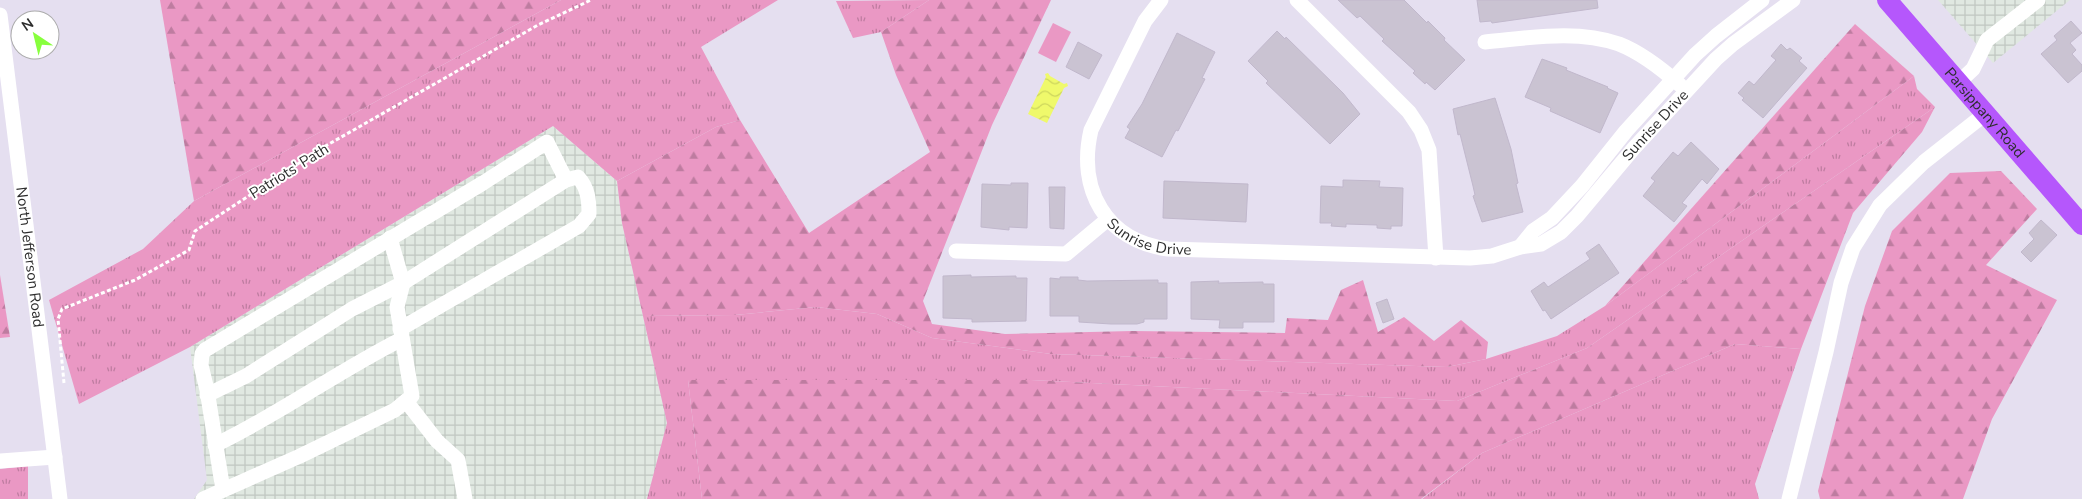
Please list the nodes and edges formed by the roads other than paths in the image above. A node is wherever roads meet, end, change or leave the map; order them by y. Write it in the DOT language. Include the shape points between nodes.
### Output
graph roads {
  1 [pos="1161,0"];
  2 [pos="1297,0"];
  3 [pos="1762,0"];
  4 [pos="1793,0"];
  5 [pos="2038,0"];
  6 [pos="1896,3"];
  7 [pos="0,15"];
  8 [pos="1485,42"];
  9 [pos="1674,80"];
  10 [pos="1958,83"];
  11 [pos="1686,90"];
  12 [pos="1985,114"];
  13 [pos="566,180"];
  14 [pos="1582,186"];
  15 [pos="1594,197"];
  16 [pos="1108,219"];
  17 [pos="2082,225"];
  18 [pos="390,238"];
  19 [pos="1520,247"];
  20 [pos="956,251"];
  21 [pos="1436,258"];
  22 [pos="402,283"];
  23 [pos="401,334"];
  24 [pos="207,392"];
  25 [pos="406,401"];
  26 [pos="216,445"];
  27 [pos="55,457"];
  28 [pos="0,461"];
  29 [pos="223,490"];
  30 [pos="60,499"];
  31 [pos="202,499"];
  32 [pos="466,499"];
  33 [pos="1789,499"];
  1 -- 16 [label="street, Sunrise Drive" via="1145,21 1091,130 1086,155 1088,177 1099,207"];
  2 -- 21 [label="street" via="1409,112 1421,130 1429,150"];
  3 -- 9 [label="street, Sunrise Drive" via="1695,55"];
  4 -- 11 [label="street, Sunrise Drive" via="1733,44"];
  5 -- 10 [label="street" via="1987,40 1973,69"];
  6 -- 10 [label="main road, Parsippany Road"];
  7 -- 27 [label="street, North Jefferson Road"];
  8 -- 9 [label="street" via="1550,36 1597,39 1620,44"];
  9 -- 11 [label="street"];
  9 -- 14 [label="street, Sunrise Drive" via="1626,131"];
  10 -- 12 [label="main road, Parsippany Road"];
  11 -- 15 [label="street, Sunrise Drive"];
  12 -- 17 [label="main road, Parsippany Road"];
  12 -- 33 [label="street" via="1924,162 1880,205 1853,248 1841,283"];
  13 -- 18 [label="street" via="548,142"];
  13 -- 22 [label="street"];
  13 -- 23 [label="street" via="578,177 589,200 589,214 579,226"];
  14 -- 15 [label="street"];
  14 -- 19 [label="street, Sunrise Drive"];
  15 -- 19 [label="street, Sunrise Drive" via="1561,232 1541,244"];
  16 -- 20 [label="street" via="1066,254"];
  16 -- 21 [label="street, Sunrise Drive" via="1129,237 1151,247"];
  18 -- 22 [label="street"];
  18 -- 24 [label="street" via="205,350 200,365"];
  19 -- 21 [label="street, Sunrise Drive" via="1492,256"];
  22 -- 23 [label="street" via="397,307"];
  22 -- 24 [label="street" via="352,309 246,376"];
  23 -- 25 [label="street" via="412,396"];
  23 -- 26 [label="street" via="264,420"];
  24 -- 26 [label="street"];
  25 -- 29 [label="street" via="395,410 317,448"];
  25 -- 32 [label="street" via="437,441 458,460"];
  26 -- 29 [label="street"];
  27 -- 28 [label="street"];
  27 -- 30 [label="street, North Jefferson Road"];
  29 -- 31 [label="street"];
}
